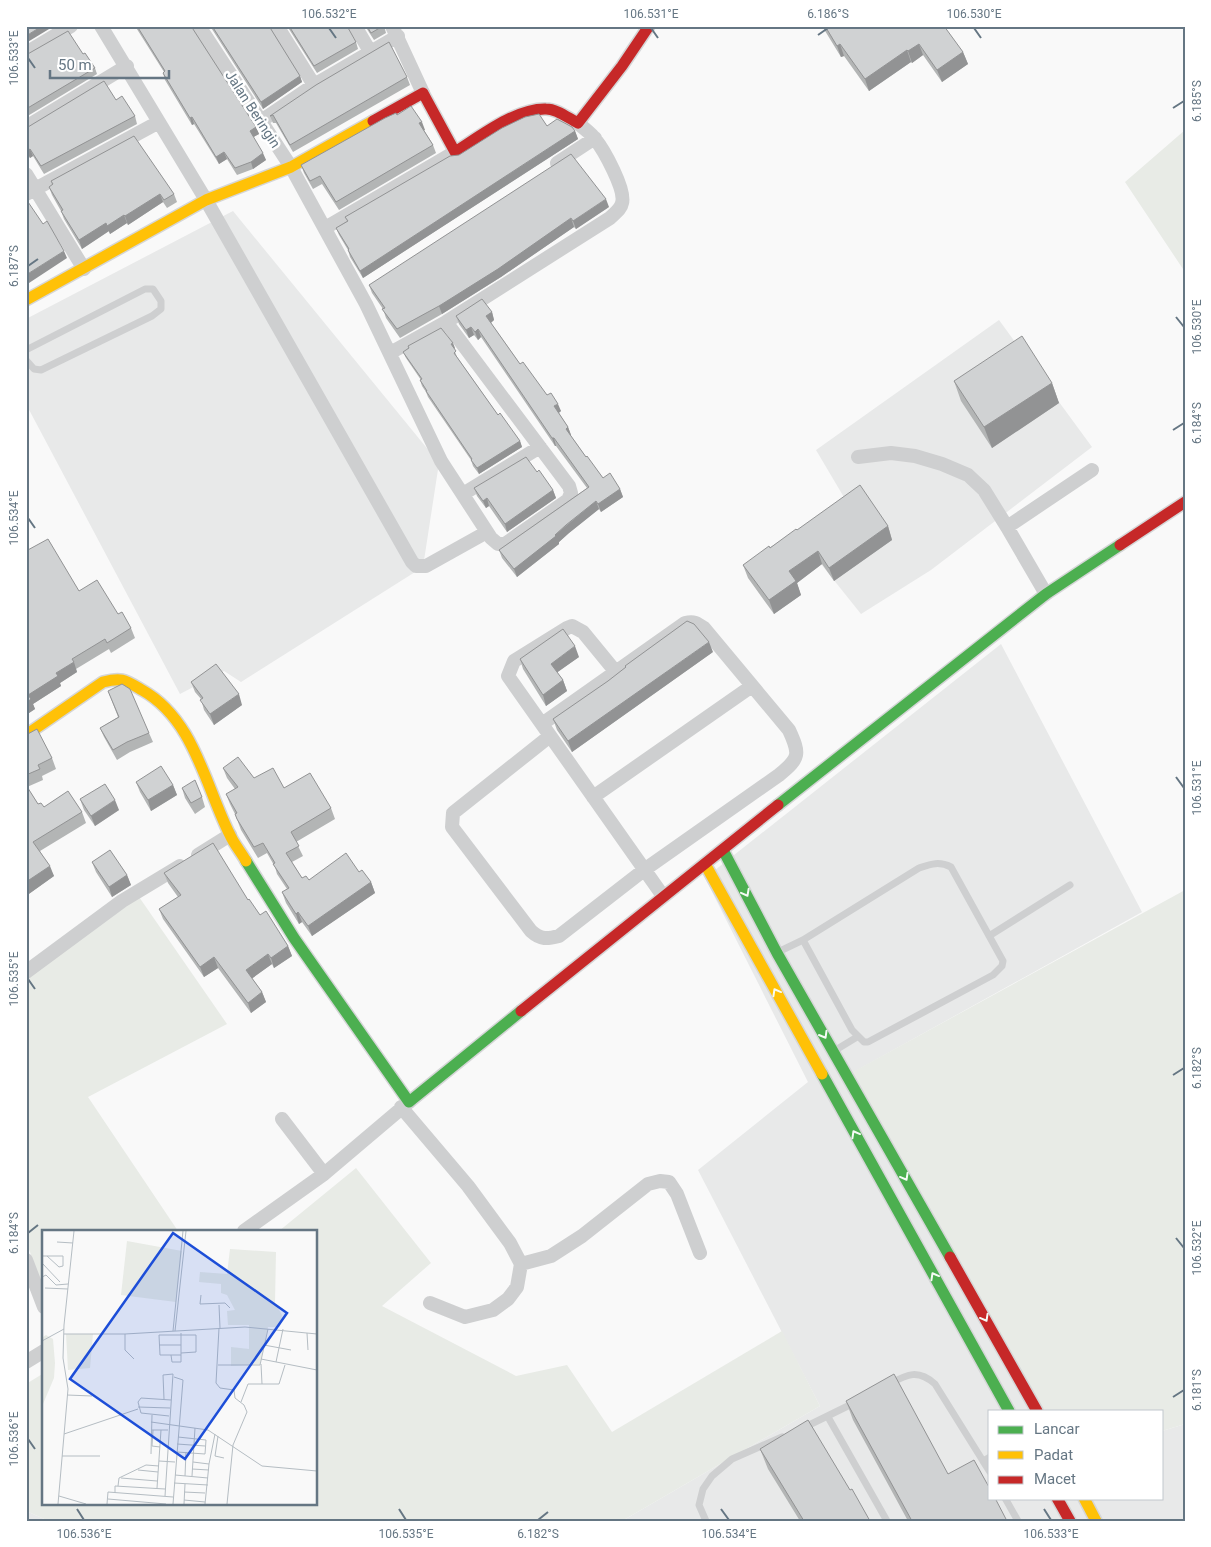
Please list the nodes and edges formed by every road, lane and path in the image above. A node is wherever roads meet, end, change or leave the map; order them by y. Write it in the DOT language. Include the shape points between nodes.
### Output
graph roads {
  1 [pos="71,26"];
  2 [pos="101,26"];
  3 [pos="199,26"];
  4 [pos="277,26"];
  5 [pos="356,26"];
  6 [pos="649,26"];
  7 [pos="395,31"];
  8 [pos="26,53"];
  9 [pos="371,53"];
  10 [pos="126,66"];
  11 [pos="314,85"];
  12 [pos="423,93"];
  13 [pos="261,121"];
  14 [pos="159,122"];
  15 [pos="578,124"];
  16 [pos="26,127"];
  17 [pos="595,138"];
  18 [pos="455,152"];
  19 [pos="291,167"];
  20 [pos="546,170"];
  21 [pos="26,174"];
  22 [pos="31,191"];
  23 [pos="206,200"];
  24 [pos="325,228"];
  25 [pos="84,269"];
  26 [pos="372,283"];
  27 [pos="359,292"];
  28 [pos="26,300"];
  29 [pos="446,322"];
  30 [pos="26,350"];
  31 [pos="390,353"];
  32 [pos="26,360"];
  33 [pos="540,447"];
  34 [pos="858,457"];
  35 [pos="1092,470"];
  36 [pos="463,494"];
  37 [pos="1185,502"];
  38 [pos="1007,527"];
  39 [pos="487,532"];
  40 [pos="1046,594"];
  41 [pos="615,671"];
  42 [pos="752,686"];
  43 [pos="542,724"];
  44 [pos="26,735"];
  45 [pos="550,736"];
  46 [pos="593,798"];
  47 [pos="230,835"];
  48 [pos="723,850"];
  49 [pos="705,864"];
  50 [pos="644,870"];
  51 [pos="1070,885"];
  52 [pos="663,896"];
  53 [pos="989,936"];
  54 [pos="803,940"];
  55 [pos="777,953"];
  56 [pos="26,972"];
  57 [pos="857,1037"];
  58 [pos="834,1052"];
  59 [pos="405,1104"];
  60 [pos="282,1119"];
  61 [pos="885,1141"];
  62 [pos="865,1152"];
  63 [pos="324,1174"];
  64 [pos="245,1230"];
  65 [pos="700,1253"];
  66 [pos="26,1260"];
  67 [pos="521,1264"];
  68 [pos="42,1302"];
  69 [pos="430,1302"];
  70 [pos="42,1352"];
  71 [pos="26,1362"];
  72 [pos="886,1386"];
  73 [pos="861,1399"];
  74 [pos="1008,1410"];
  75 [pos="1036,1410"];
  76 [pos="828,1417"];
  77 [pos="986,1459"];
  78 [pos="1006,1500"];
  79 [pos="1058,1500"];
  80 [pos="1085,1500"];
  81 [pos="706,1521"];
  82 [pos="886,1521"];
  83 [pos="1018,1521"];
  84 [pos="1070,1521"];
  85 [pos="1096,1521"];
  1 -- 8 [label="street"];
  2 -- 10 [label="street"];
  3 -- 13 [label="street, Jalan Beringin"];
  4 -- 11 [label="street"];
  5 -- 9 [label="street"];
  6 -- 15 [label="street"];
  7 -- 9 [label="street"];
  7 -- 12 [label="street"];
  9 -- 11 [label="street"];
  10 -- 14 [label="street"];
  10 -- 16 [label="street"];
  11 -- 13 [label="street"];
  12 -- 18 [label="street"];
  12 -- 19 [label="street"];
  13 -- 19 [label="street, Jalan Beringin"];
  14 -- 22 [label="street"];
  14 -- 23 [label="street"];
  15 -- 17 [label="street"];
  15 -- 18 [label="street" via="548,109 535,110 520,114"];
  17 -- 20 [label="street"];
  17 -- 29 [label="street" via="622,190 620,208 610,218"];
  18 -- 24 [label="street"];
  19 -- 23 [label="street"];
  19 -- 24 [label="street, Jalan Beringin"];
  21 -- 22 [label="street"];
  22 -- 25 [label="street"];
  23 -- 25 [label="street"];
  23 -- 39 [label="street" via="412,562 416,566 426,566"];
  24 -- 27 [label="street, Jalan Beringin"];
  25 -- 28 [label="street"];
  26 -- 27 [label="street"];
  27 -- 31 [label="street, Jalan Beringin"];
  29 -- 31 [label="street"];
  29 -- 33 [label="street"];
  30 -- 32 [label="lane" via="145,289 153,289 161,301 161,309 152,316 41,370 34,369"];
  31 -- 36 [label="street, Jalan Beringin" via="442,461"];
  33 -- 36 [label="street"];
  33 -- 39 [label="street" via="569,486 568,500 505,544 498,544"];
  34 -- 38 [label="street" via="891,453 915,456 968,475 984,490"];
  35 -- 38 [label="street"];
  36 -- 39 [label="street, Jalan Beringin"];
  37 -- 40 [label="street"];
  38 -- 40 [label="street"];
  40 -- 48 [label="street"];
  41 -- 42 [label="street" via="685,623 692,622 704,628"];
  41 -- 43 [label="street"];
  41 -- 43 [label="street" via="583,632 572,626 514,661 508,676"];
  42 -- 46 [label="street"];
  42 -- 50 [label="street" via="789,730 796,745 792,765"];
  43 -- 45 [label="street"];
  44 -- 47 [label="street" via="103,682 117,678 129,682 155,697 178,722 200,763"];
  45 -- 46 [label="street"];
  45 -- 50 [label="street" via="453,813 452,827 539,938 559,936"];
  46 -- 50 [label="street"];
  47 -- 56 [label="street" via="122,901"];
  47 -- 59 [label="street" via="294,938"];
  48 -- 49 [label="street"];
  48 -- 55 [label="street, one-way"];
  49 -- 52 [label="street"];
  62 -- 49 [label="street, one-way"];
  50 -- 52 [label="street"];
  51 -- 53 [label="lane"];
  52 -- 59 [label="street"];
  53 -- 54 [label="lane" via="951,867 934,863 919,868"];
  53 -- 57 [label="lane" via="1003,961 998,970 868,1042"];
  54 -- 55 [label="lane"];
  54 -- 57 [label="lane"];
  55 -- 58 [label="street, one-way"];
  57 -- 58 [label="lane"];
  58 -- 61 [label="street"];
  59 -- 63 [label="street"];
  59 -- 67 [label="street" via="510,1243"];
  60 -- 63 [label="street"];
  61 -- 62 [label="street"];
  61 -- 75 [label="street, one-way"];
  74 -- 62 [label="street, one-way"];
  63 -- 64 [label="street"];
  65 -- 67 [label="street" via="677,1194 669,1182 660,1181 648,1184 551,1256"];
  66 -- 68 [label="street"];
  67 -- 69 [label="street" via="518,1287 493,1310 465,1316"];
  70 -- 71 [label="street"];
  72 -- 77 [label="lane" via="915,1373 928,1378"];
  73 -- 76 [label="lane"];
  76 -- 81 [label="lane" via="732,1460 712,1476 703,1489 700,1505"];
  76 -- 82 [label="lane"];
  78 -- 83 [label="lane"];
  79 -- 84 [label="street"];
  80 -- 85 [label="street"];
}
